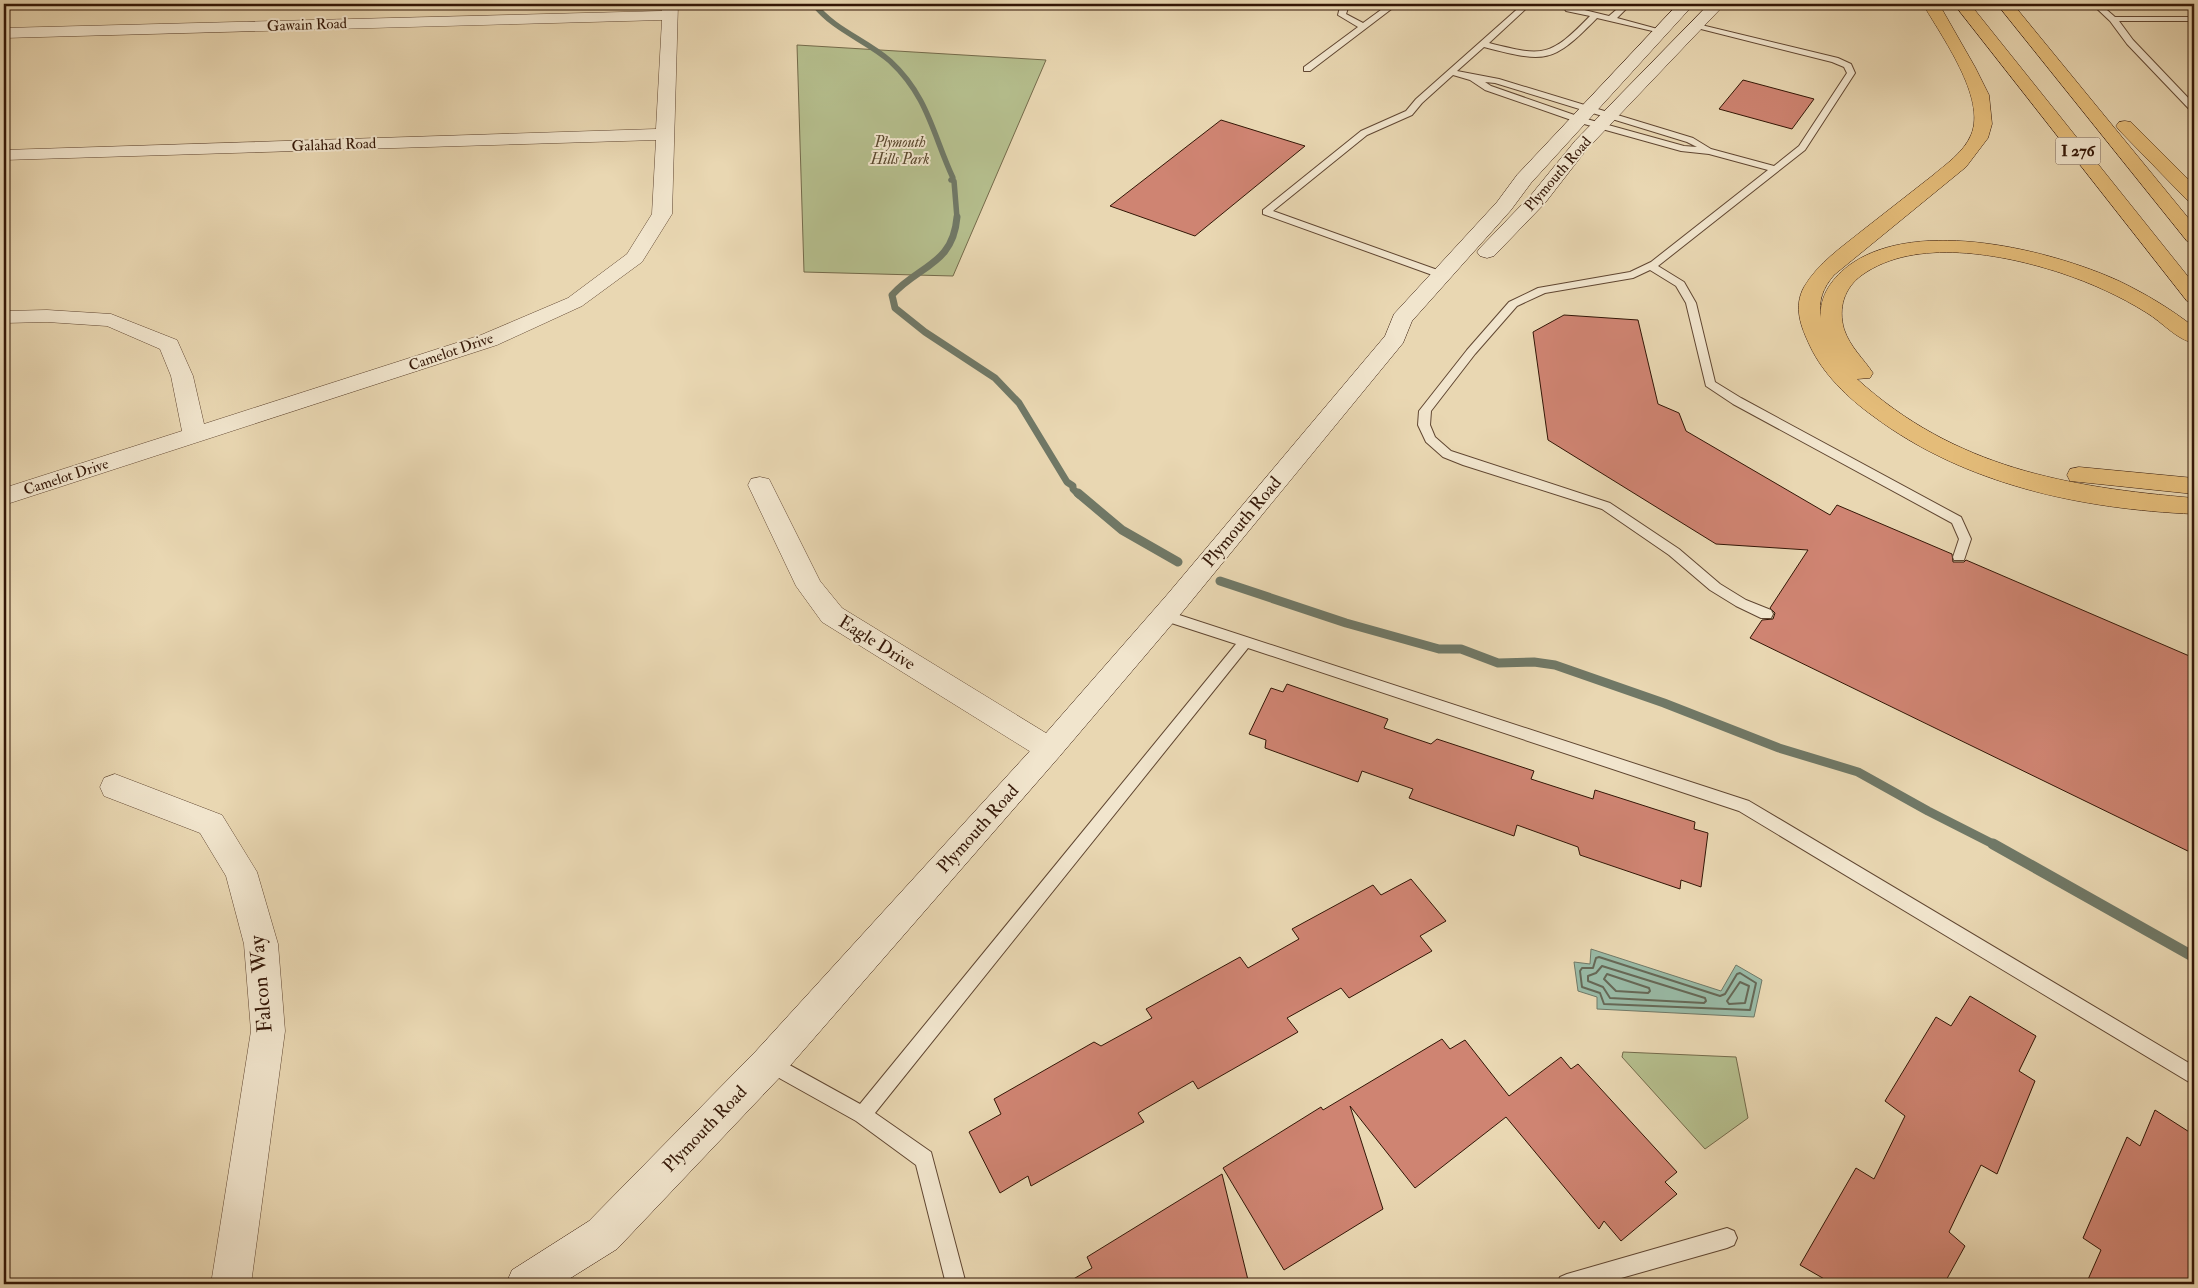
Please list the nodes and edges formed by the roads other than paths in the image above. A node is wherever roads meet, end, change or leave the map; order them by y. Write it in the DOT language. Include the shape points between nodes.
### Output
graph roads {
  1 [pos="1348,4"];
  2 [pos="1394,4"];
  3 [pos="1527,4"];
  4 [pos="1566,4"];
  5 [pos="1627,4"];
  6 [pos="1686,4"];
  7 [pos="1716,4"];
  8 [pos="1931,4"];
  9 [pos="1962,4"];
  10 [pos="2005,4"];
  11 [pos="2096,4"];
  12 [pos="670,9"];
  13 [pos="1595,15"];
  14 [pos="1611,19"];
  15 [pos="2113,19"];
  16 [pos="2194,19"];
  17 [pos="1696,25"];
  18 [pos="1364,27"];
  19 [pos="1661,31"];
  20 [pos="4,33"];
  21 [pos="1484,44"];
  22 [pos="2052,60"];
  23 [pos="1308,69"];
  24 [pos="1452,72"];
  25 [pos="2194,109"];
  26 [pos="1595,118"];
  27 [pos="665,134"];
  28 [pos="1709,151"];
  29 [pos="4,155"];
  30 [pos="1775,169"];
  31 [pos="2194,196"];
  32 [pos="2194,238"];
  33 [pos="1650,266"];
  34 [pos="1442,275"];
  35 [pos="2194,297"];
  36 [pos="4,318"];
  37 [pos="2194,337"];
  38 [pos="1394,338"];
  39 [pos="195,435"];
  40 [pos="760,485"];
  41 [pos="2194,486"];
  42 [pos="4,497"];
  43 [pos="2194,506"];
  44 [pos="1959,557"];
  45 [pos="1766,614"];
  46 [pos="1164,615"];
  47 [pos="1246,642"];
  48 [pos="1049,749"];
  49 [pos="115,787"];
  50 [pos="769,1063"];
  51 [pos="2194,1076"];
  52 [pos="862,1115"];
  53 [pos="1727,1238"];
  54 [pos="231,1284"];
  55 [pos="526,1284"];
  56 [pos="956,1284"];
  57 [pos="1567,1284"];
  1 -- 18 [label="lane" via="1342,15"];
  2 -- 18 [label="lane"];
  3 -- 21 [label="lane"];
  4 -- 13 [label="lane" via="1569,9"];
  5 -- 14 [label="lane"];
  6 -- 19 [label="street, Plymouth Road"];
  7 -- 17 [label="street, Plymouth Road"];
  8 -- 43 [label="highway" via="1980,95 1983,124 1979,138 1959,163 1831,266 1814,288 1809,311 1824,355 1856,389 1894,420 1940,447 1986,467 2032,483 2081,494"];
  9 -- 35 [label="highway, I 276"];
  10 -- 22 [label="highway, I 276"];
  11 -- 15 [label="lane"];
  12 -- 20 [label="street, Gawain Road"];
  12 -- 27 [label="street, Camelot Drive"];
  13 -- 14 [label="lane"];
  13 -- 21 [label="lane" via="1556,51 1520,53"];
  14 -- 19 [label="lane"];
  15 -- 16 [label="lane"];
  15 -- 25 [label="lane" via="2130,42"];
  17 -- 26 [label="street, Plymouth Road"];
  17 -- 30 [label="lane" via="1848,66 1851,73 1802,148"];
  18 -- 23 [label="lane"];
  19 -- 26 [label="street, Plymouth Road"];
  21 -- 24 [label="lane"];
  22 -- 31 [label="highway" via="2073,69"];
  22 -- 32 [label="highway, I 276"];
  24 -- 26 [label="lane" via="1474,78 1488,88"];
  24 -- 34 [label="lane" via="1409,113 1364,133 1266,212"];
  26 -- 28 [label="lane" via="1690,140"];
  26 -- 28 [label="lane" via="1684,150"];
  26 -- 34 [label="street, Plymouth Road" via="1524,179"];
  26 -- 38 [label="street, Plymouth Road" via="1580,145 1538,198 1418,326"];
  27 -- 29 [label="street, Galahad Road"];
  27 -- 39 [label="street, Camelot Drive" via="662,214 635,258 574,302 489,340"];
  28 -- 30 [label="lane"];
  30 -- 33 [label="lane"];
  33 -- 44 [label="lane" via="1680,284 1691,304 1710,384 1957,520 1965,539"];
  33 -- 45 [label="lane" via="1633,275 1542,290 1513,304 1437,393 1425,411 1424,425 1430,439 1447,454 1606,506 1674,552 1714,587"];
  34 -- 38 [label="street, Plymouth Road" via="1402,319"];
  36 -- 39 [label="street" via="47,316 111,320 169,345 182,376"];
  37 -- 41 [label="highway" via="2156,308 2113,286 2044,261 1981,249 1918,249 1883,255 1854,270 1836,291 1831,304 1836,335 1856,367 1889,398 1959,439 2015,460 2072,474"];
  38 -- 46 [label="street, Plymouth Road"];
  39 -- 42 [label="street, Camelot Drive"];
  40 -- 48 [label="street, Eagle Drive" via="810,586 832,615"];
  46 -- 47 [label="lane"];
  46 -- 48 [label="street, Plymouth Road"];
  47 -- 51 [label="lane" via="1744,806"];
  47 -- 52 [label="lane"];
  48 -- 50 [label="street, Plymouth Road"];
  49 -- 54 [label="street, Falcon Way" via="211,824 241,872 261,944 268,1031"];
  50 -- 52 [label="lane"];
  50 -- 55 [label="street, Plymouth Road" via="603,1235"];
  52 -- 56 [label="lane" via="924,1159"];
  53 -- 57 [label="lane"];
}
